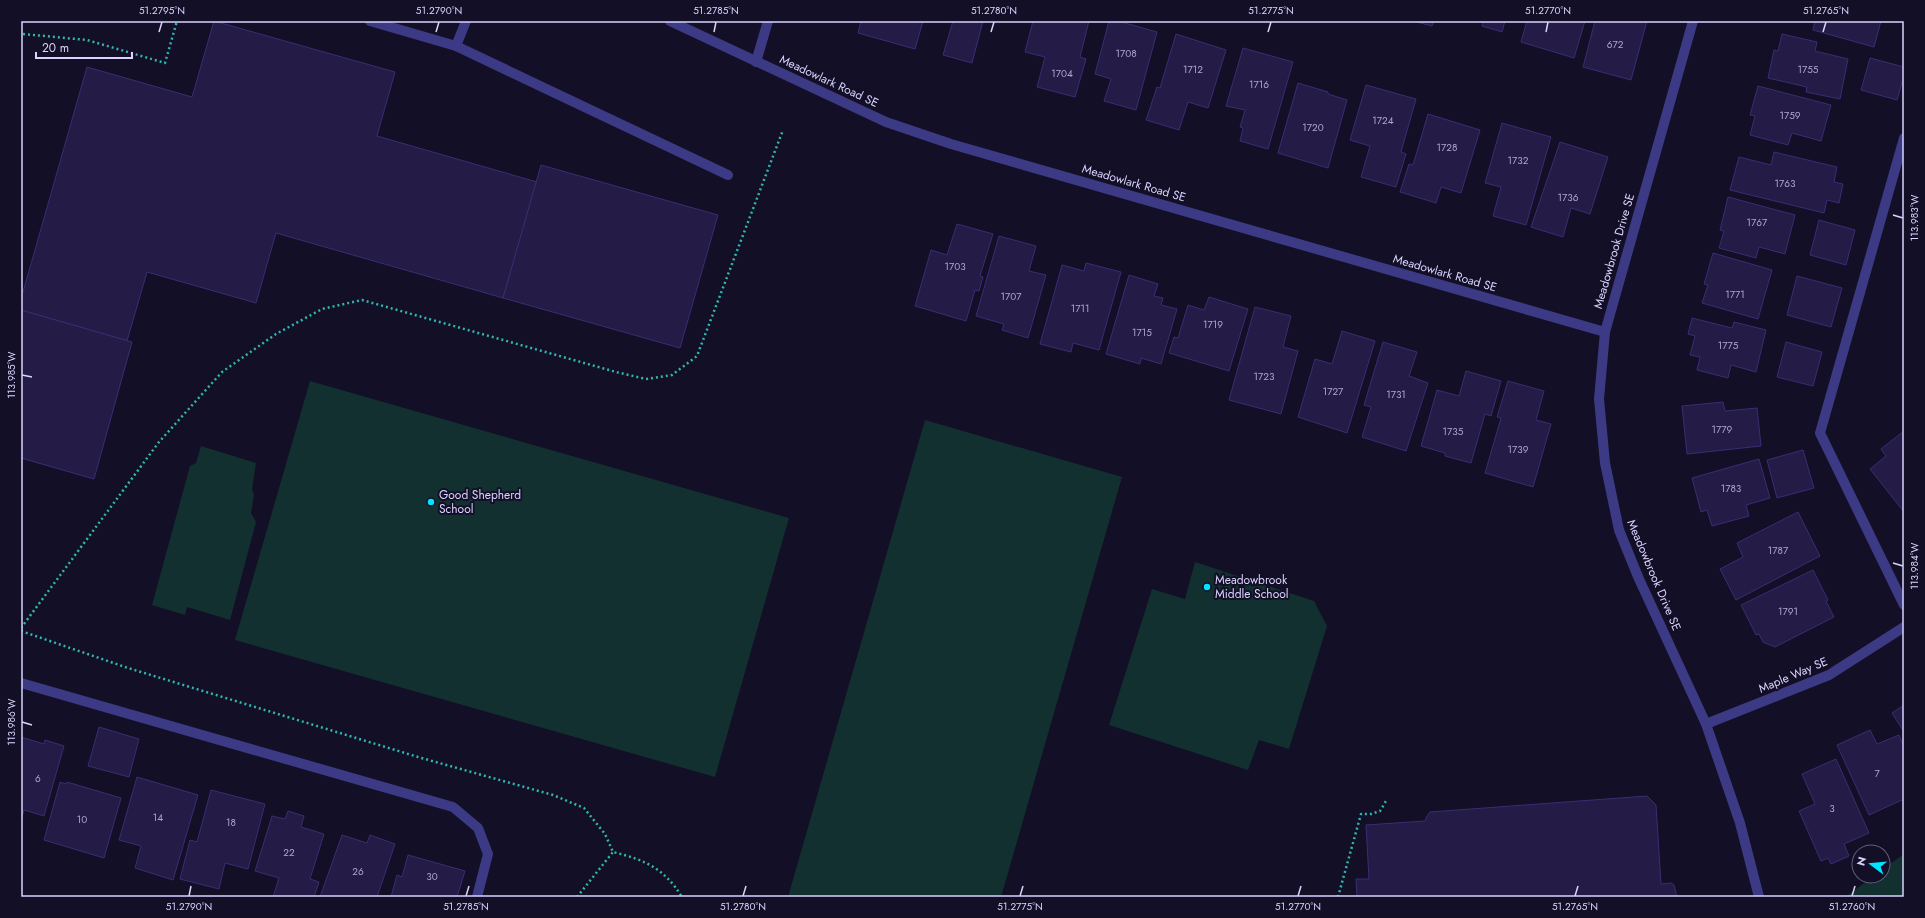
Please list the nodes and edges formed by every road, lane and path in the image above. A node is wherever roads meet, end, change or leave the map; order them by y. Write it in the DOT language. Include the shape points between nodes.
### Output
graph roads {
  1 [pos="177,21"];
  2 [pos="370,21"];
  3 [pos="466,21"];
  4 [pos="670,21"];
  5 [pos="768,21"];
  6 [pos="1693,21"];
  7 [pos="23,34"];
  8 [pos="456,46"];
  9 [pos="756,62"];
  10 [pos="783,130"];
  11 [pos="1904,138"];
  12 [pos="728,175"];
  13 [pos="1605,332"];
  14 [pos="1904,605"];
  15 [pos="1904,627"];
  16 [pos="21,628"];
  17 [pos="21,631"];
  18 [pos="21,684"];
  19 [pos="1706,724"];
  20 [pos="1386,802"];
  21 [pos="613,852"];
  22 [pos="477,897"];
  23 [pos="577,897"];
  24 [pos="682,897"];
  25 [pos="1338,897"];
  26 [pos="1758,897"];
  1 -- 7 [label="path" via="165,63 87,40"];
  2 -- 8 [label="street"];
  3 -- 8 [label="street"];
  4 -- 9 [label="street, Meadowlark Road SE"];
  5 -- 9 [label="street"];
  6 -- 13 [label="street, Meadowbrook Drive SE"];
  8 -- 12 [label="street"];
  9 -- 13 [label="street, Meadowlark Road SE" via="886,122 951,144"];
  10 -- 16 [label="path" via="697,356 672,375 646,379 616,372 362,300 322,309 276,334 222,372 159,442"];
  11 -- 14 [label="street" via="1820,433"];
  13 -- 19 [label="street, Meadowbrook Drive SE" via="1599,399 1605,463 1619,530"];
  15 -- 19 [label="street, Maple Way SE" via="1829,675"];
  17 -- 21 [label="path" via="128,668 403,753 553,795 584,808 604,834"];
  18 -- 22 [label="street" via="452,807 478,828 488,854"];
  19 -- 26 [label="street, Meadowbrook Drive SE" via="1740,823"];
  20 -- 25 [label="path" via="1380,811 1361,814"];
  21 -- 23 [label="path"];
  21 -- 24 [label="path" via="655,866 674,884"];
}
